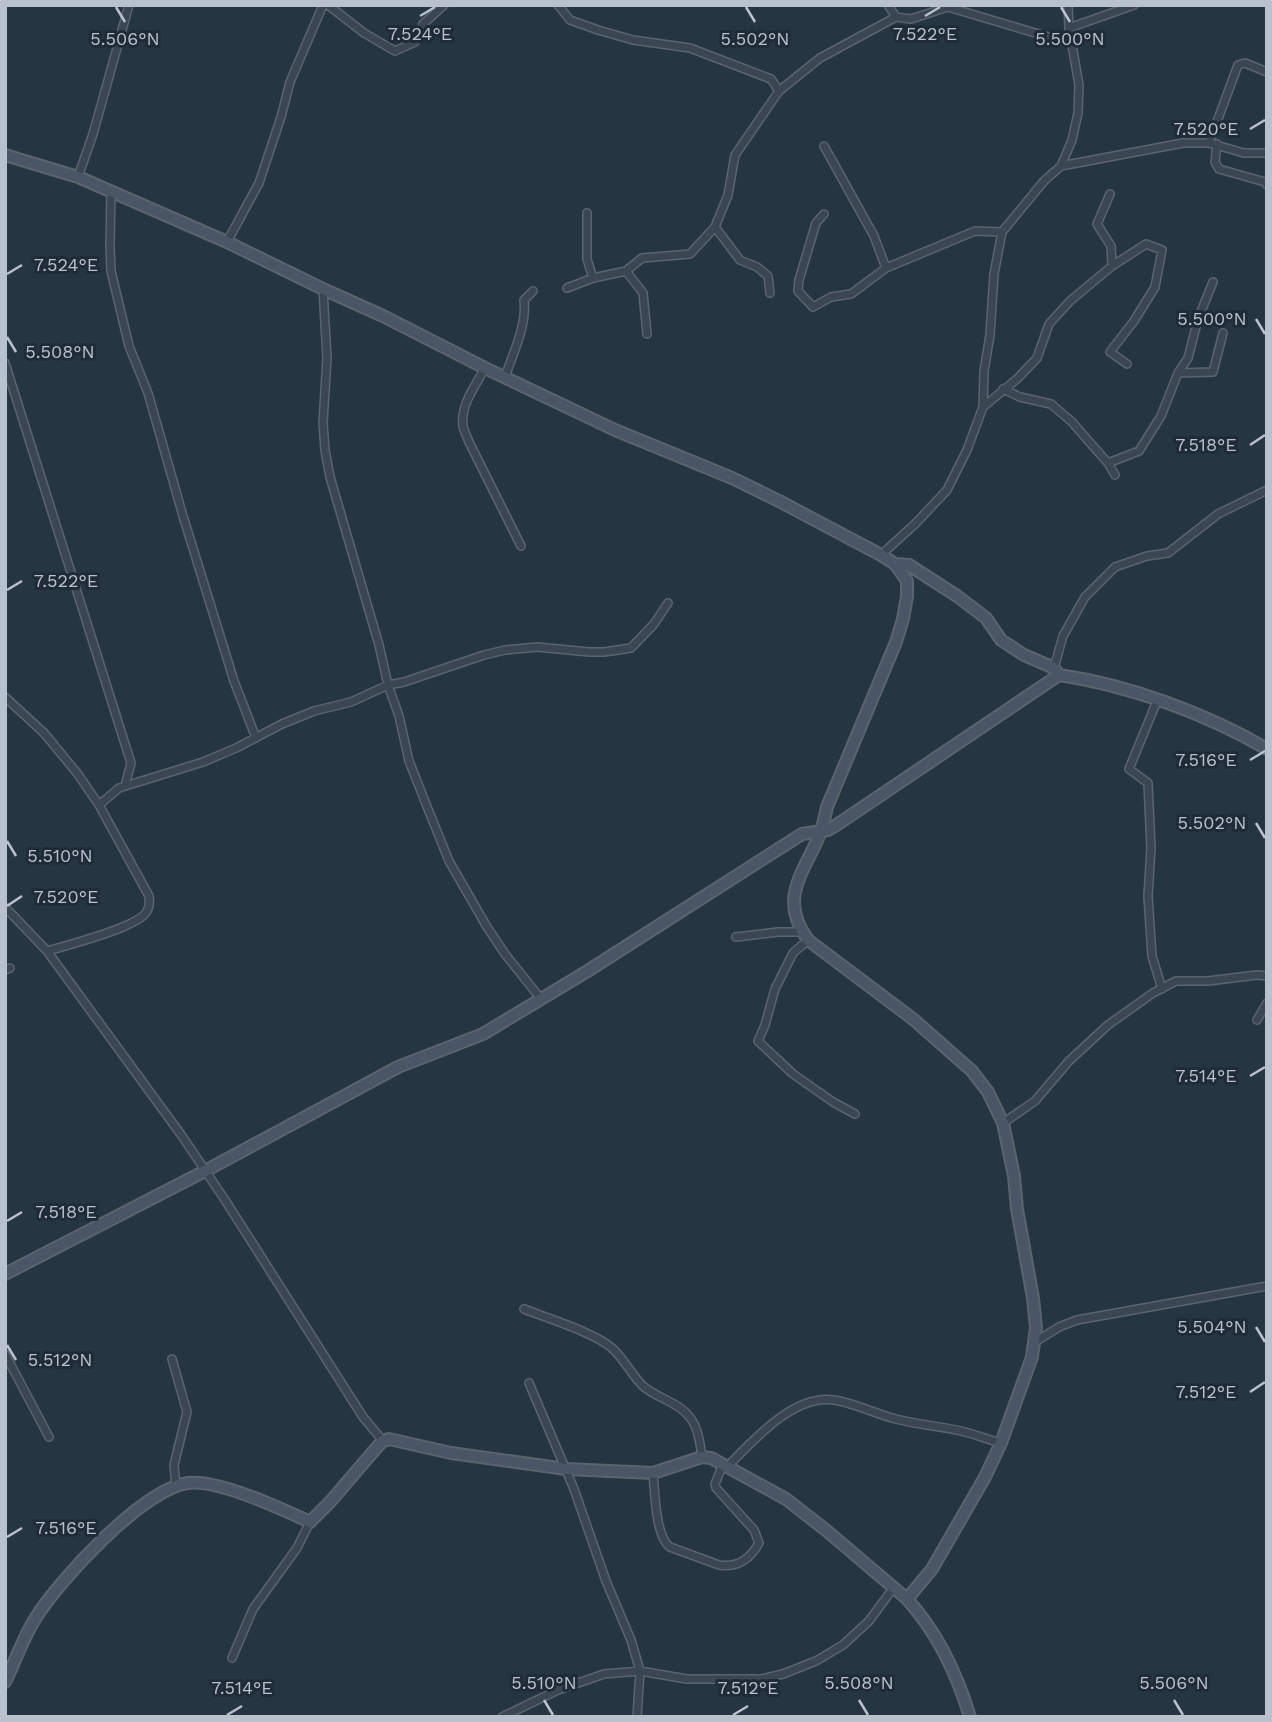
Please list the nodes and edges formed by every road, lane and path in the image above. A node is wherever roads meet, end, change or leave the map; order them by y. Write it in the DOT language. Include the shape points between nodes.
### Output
graph roads {
  1 [pos="129,5"];
  2 [pos="325,5"];
  3 [pos="444,5"];
  4 [pos="558,5"];
  5 [pos="888,5"];
  6 [pos="1068,5"];
  7 [pos="1134,5"];
  8 [pos="896,17"];
  9 [pos="1069,28"];
  10 [pos="1072,44"];
  11 [pos="1267,72"];
  12 [pos="779,90"];
  13 [pos="1213,144"];
  14 [pos="824,146"];
  15 [pos="1267,153"];
  16 [pos="5,155"];
  17 [pos="1061,166"];
  18 [pos="78,177"];
  19 [pos="1267,185"];
  20 [pos="111,191"];
  21 [pos="1110,194"];
  22 [pos="587,213"];
  23 [pos="824,214"];
  24 [pos="715,227"];
  25 [pos="1002,232"];
  26 [pos="227,242"];
  27 [pos="1112,266"];
  28 [pos="886,268"];
  29 [pos="626,271"];
  30 [pos="593,278"];
  31 [pos="1213,282"];
  32 [pos="567,288"];
  33 [pos="323,289"];
  34 [pos="533,291"];
  35 [pos="769,293"];
  36 [pos="1223,333"];
  37 [pos="647,334"];
  38 [pos="5,363"];
  39 [pos="1127,364"];
  40 [pos="485,368"];
  41 [pos="1178,373"];
  42 [pos="505,377"];
  43 [pos="1003,389"];
  44 [pos="983,407"];
  45 [pos="1108,463"];
  46 [pos="1115,475"];
  47 [pos="1267,490"];
  48 [pos="521,546"];
  49 [pos="881,555"];
  50 [pos="895,564"];
  51 [pos="668,603"];
  52 [pos="1057,671"];
  53 [pos="388,685"];
  54 [pos="5,697"];
  55 [pos="1157,701"];
  56 [pos="256,738"];
  57 [pos="1267,749"];
  58 [pos="125,786"];
  59 [pos="99,805"];
  60 [pos="827,807"];
  61 [pos="845,819"];
  62 [pos="821,831"];
  63 [pos="5,907"];
  64 [pos="805,936"];
  65 [pos="736,937"];
  66 [pos="47,951"];
  67 [pos="1267,976"];
  68 [pos="1162,989"];
  69 [pos="541,999"];
  70 [pos="1267,1003"];
  71 [pos="1257,1020"];
  72 [pos="855,1114"];
  73 [pos="1003,1123"];
  74 [pos="205,1171"];
  75 [pos="5,1274"];
  76 [pos="1267,1286"];
  77 [pos="524,1309"];
  78 [pos="1035,1342"];
  79 [pos="5,1354"];
  80 [pos="172,1359"];
  81 [pos="529,1383"];
  82 [pos="49,1437"];
  83 [pos="383,1441"];
  84 [pos="1001,1443"];
  85 [pos="702,1457"];
  86 [pos="725,1465"];
  87 [pos="566,1469"];
  88 [pos="653,1473"];
  89 [pos="176,1486"];
  90 [pos="310,1522"];
  91 [pos="894,1587"];
  92 [pos="908,1599"];
  93 [pos="232,1658"];
  94 [pos="640,1671"];
  95 [pos="5,1682"];
  96 [pos="502,1717"];
  97 [pos="637,1717"];
  98 [pos="970,1717"];
  1 -- 18 [label="street"];
  2 -- 3 [label="street" via="395,51 415,43 423,24"];
  2 -- 26 [label="street" via="290,82 259,183"];
  4 -- 12 [label="street" via="570,20 633,40 690,48 771,79"];
  5 -- 8 [label="street"];
  6 -- 9 [label="street"];
  7 -- 9 [label="street"];
  8 -- 10 [label="street" via="911,19 948,7"];
  8 -- 12 [label="street" via="820,58"];
  9 -- 10 [label="street"];
  10 -- 17 [label="street" via="1078,113"];
  11 -- 13 [label="street" via="1245,63 1238,65"];
  12 -- 24 [label="street" via="735,155 728,195"];
  13 -- 15 [label="street" via="1244,153"];
  13 -- 17 [label="street" via="1183,143"];
  13 -- 19 [label="street" via="1219,169"];
  14 -- 28 [label="street" via="874,236"];
  16 -- 18 [label="street"];
  17 -- 25 [label="street"];
  18 -- 20 [label="street"];
  20 -- 26 [label="street"];
  20 -- 56 [label="street" via="111,271 129,346 148,393 230,670"];
  21 -- 27 [label="street" via="1097,224 1111,246"];
  22 -- 30 [label="street" via="587,259"];
  23 -- 28 [label="street" via="816,223 799,280 798,291 813,307 831,297 851,294"];
  24 -- 29 [label="street" via="691,254 642,258"];
  24 -- 35 [label="street" via="740,260 768,276"];
  25 -- 28 [label="street" via="975,231"];
  25 -- 44 [label="street"];
  26 -- 33 [label="street"];
  27 -- 39 [label="street" via="1146,244 1162,250 1155,287 1110,352"];
  27 -- 43 [label="street" via="1049,324 1037,358"];
  29 -- 30 [label="street"];
  29 -- 37 [label="street" via="643,293"];
  30 -- 32 [label="street"];
  31 -- 41 [label="street" via="1188,358"];
  33 -- 40 [label="street"];
  33 -- 53 [label="street" via="325,450"];
  34 -- 42 [label="street" via="524,300 526,311"];
  36 -- 41 [label="street" via="1213,372"];
  38 -- 58 [label="street" via="131,763"];
  40 -- 42 [label="street"];
  40 -- 48 [label="street" via="470,395 463,424"];
  41 -- 45 [label="street" via="1161,416 1139,451"];
  42 -- 49 [label="street" via="615,430 732,478"];
  43 -- 44 [label="street"];
  43 -- 45 [label="street" via="1051,404"];
  44 -- 49 [label="street" via="947,490"];
  45 -- 46 [label="street"];
  47 -- 52 [label="street" via="1218,514 1168,553 1115,567 1085,597 1063,636"];
  49 -- 50 [label="street"];
  50 -- 52 [label="street" via="909,565 924,574 986,618 1001,640"];
  50 -- 60 [label="street" via="907,581 903,619"];
  51 -- 53 [label="street" via="631,648 505,650"];
  52 -- 55 [label="street"];
  52 -- 61 [label="street"];
  53 -- 56 [label="street"];
  53 -- 69 [label="street" via="409,761 449,861 505,954"];
  54 -- 59 [label="street" via="44,733"];
  55 -- 57 [label="street"];
  55 -- 68 [label="street" via="1129,769 1148,783 1152,956"];
  56 -- 58 [label="street" via="202,762"];
  58 -- 59 [label="street"];
  59 -- 66 [label="street" via="150,903 143,917 130,924"];
  60 -- 61 [label="street"];
  60 -- 62 [label="street"];
  61 -- 62 [label="street"];
  62 -- 64 [label="street" via="793,901"];
  62 -- 69 [label="street" via="802,834"];
  63 -- 66 [label="street"];
  64 -- 65 [label="street" via="778,932"];
  64 -- 72 [label="street" via="775,989 758,1041 793,1074"];
  64 -- 73 [label="street" via="954,1054 988,1093"];
  66 -- 74 [label="street"];
  67 -- 68 [label="street" via="1176,981"];
  68 -- 73 [label="street" via="1108,1024 1035,1101"];
  69 -- 74 [label="street" via="483,1034 398,1067"];
  70 -- 71 [label="street"];
  73 -- 78 [label="street" via="1034,1298"];
  74 -- 75 [label="street"];
  74 -- 83 [label="street"];
  76 -- 78 [label="street" via="1077,1321"];
  77 -- 85 [label="street" via="611,1347 643,1386 676,1405 694,1422"];
  78 -- 84 [label="street"];
  79 -- 82 [label="street"];
  80 -- 89 [label="street" via="187,1412 174,1465"];
  81 -- 87 [label="street"];
  83 -- 87 [label="street"];
  83 -- 90 [label="street"];
  84 -- 86 [label="street" via="821,1399 777,1418"];
  84 -- 92 [label="street" via="932,1569"];
  85 -- 86 [label="street"];
  85 -- 88 [label="street"];
  86 -- 88 [label="street" via="716,1488 759,1543 738,1565 719,1565 665,1543"];
  86 -- 91 [label="street" via="786,1499"];
  87 -- 88 [label="street"];
  87 -- 94 [label="street"];
  89 -- 90 [label="street" via="204,1483"];
  89 -- 95 [label="street" via="152,1498 120,1524 48,1599"];
  90 -- 93 [label="street" via="253,1609"];
  91 -- 92 [label="street"];
  91 -- 94 [label="street" via="869,1621 843,1645 783,1674 761,1679 687,1679"];
  92 -- 98 [label="street" via="942,1650"];
  94 -- 96 [label="street" via="604,1674"];
  94 -- 97 [label="street"];
}
